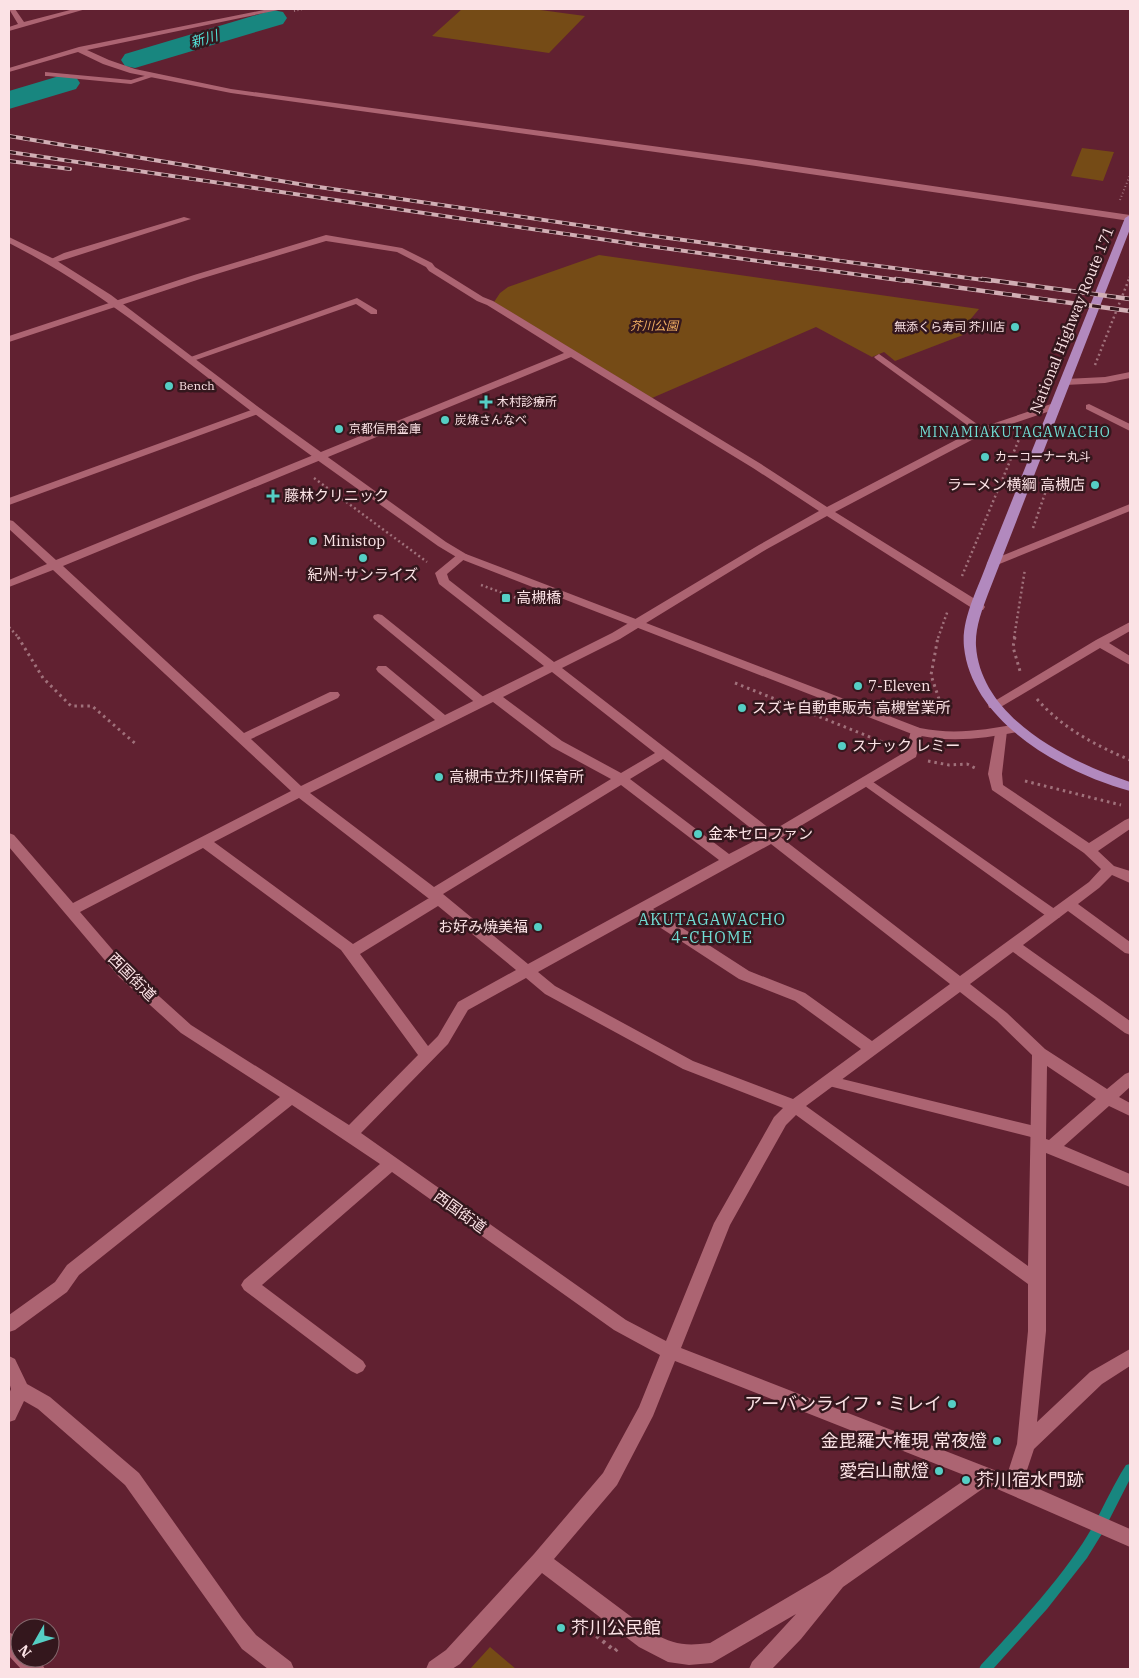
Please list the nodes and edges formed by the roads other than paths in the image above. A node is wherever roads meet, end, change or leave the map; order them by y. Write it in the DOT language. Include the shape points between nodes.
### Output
graph roads {
  1 [pos="11,9"];
  2 [pos="82,9"];
  3 [pos="279,9"];
  4 [pos="62,11"];
  5 [pos="22,25"];
  6 [pos="9,29"];
  7 [pos="78,49"];
  8 [pos="9,70"];
  9 [pos="48,74"];
  10 [pos="151,76"];
  11 [pos="1130,218"];
  12 [pos="187,219"];
  13 [pos="9,240"];
  14 [pos="51,261"];
  15 [pos="118,304"];
  16 [pos="374,312"];
  17 [pos="9,339"];
  18 [pos="572,353"];
  19 [pos="879,357"];
  20 [pos="190,359"];
  21 [pos="1130,375"];
  22 [pos="1065,382"];
  23 [pos="1055,406"];
  24 [pos="1090,407"];
  25 [pos="257,410"];
  26 [pos="1130,428"];
  27 [pos="981,431"];
  28 [pos="320,457"];
  29 [pos="9,502"];
  30 [pos="1130,507"];
  31 [pos="826,511"];
  32 [pos="9,523"];
  33 [pos="462,556"];
  34 [pos="993,563"];
  35 [pos="55,565"];
  36 [pos="9,584"];
  37 [pos="979,607"];
  38 [pos="378,617"];
  39 [pos="635,624"];
  40 [pos="1130,626"];
  41 [pos="1100,643"];
  42 [pos="1130,661"];
  43 [pos="554,668"];
  44 [pos="382,669"];
  45 [pos="334,695"];
  46 [pos="488,699"];
  47 [pos="994,705"];
  48 [pos="444,721"];
  49 [pos="1017,728"];
  50 [pos="917,731"];
  51 [pos="1000,731"];
  52 [pos="243,738"];
  53 [pos="664,754"];
  54 [pos="621,780"];
  55 [pos="866,781"];
  56 [pos="1130,787"];
  57 [pos="300,792"];
  58 [pos="1130,823"];
  59 [pos="772,837"];
  60 [pos="9,838"];
  61 [pos="205,842"];
  62 [pos="1089,850"];
  63 [pos="728,861"];
  64 [pos="1109,869"];
  65 [pos="1130,878"];
  66 [pos="435,896"];
  67 [pos="1068,904"];
  68 [pos="641,908"];
  69 [pos="70,911"];
  70 [pos="1054,915"];
  71 [pos="1013,945"];
  72 [pos="1130,949"];
  73 [pos="351,952"];
  74 [pos="525,971"];
  75 [pos="960,984"];
  76 [pos="1130,1029"];
  77 [pos="873,1049"];
  78 [pos="1040,1054"];
  79 [pos="427,1056"];
  80 [pos="1130,1078"];
  81 [pos="830,1081"];
  82 [pos="291,1097"];
  83 [pos="1109,1098"];
  84 [pos="795,1106"];
  85 [pos="1130,1110"];
  86 [pos="350,1134"];
  87 [pos="1043,1141"];
  88 [pos="392,1163"];
  89 [pos="1130,1181"];
  90 [pos="1036,1281"];
  91 [pos="9,1325"];
  92 [pos="670,1351"];
  93 [pos="1130,1357"];
  94 [pos="9,1364"];
  95 [pos="357,1366"];
  96 [pos="20,1390"];
  97 [pos="9,1414"];
  98 [pos="1026,1444"];
  99 [pos="985,1476"];
  100 [pos="1012,1487"];
  101 [pos="1130,1538"];
  102 [pos="541,1560"];
  103 [pos="836,1580"];
  104 [pos="284,1669"];
  105 [pos="436,1669"];
  106 [pos="759,1669"];
  1 -- 5 [label="street"];
  2 -- 4 [label="street"];
  3 -- 7 [label="street"];
  4 -- 5 [label="street"];
  5 -- 6 [label="street"];
  7 -- 8 [label="street"];
  7 -- 10 [label="street"];
  9 -- 10 [label="street" via="132,82"];
  10 -- 11 [label="street" via="258,95"];
  11 -- 22 [label="highway, National Highway Route 171"];
  12 -- 14 [label="lane"];
  13 -- 14 [label="street"];
  14 -- 15 [label="street"];
  15 -- 17 [label="street"];
  15 -- 18 [label="street" via="326,238 399,250 414,256"];
  15 -- 20 [label="street"];
  16 -- 20 [label="lane" via="357,301"];
  18 -- 28 [label="street"];
  18 -- 31 [label="street"];
  19 -- 27 [label="lane"];
  20 -- 25 [label="street"];
  21 -- 22 [label="street"];
  22 -- 23 [label="highway, National Highway Route 171"];
  23 -- 27 [label="street"];
  23 -- 34 [label="highway, National Highway Route 171"];
  24 -- 26 [label="lane"];
  25 -- 28 [label="street"];
  25 -- 29 [label="street"];
  27 -- 31 [label="street"];
  28 -- 33 [label="street"];
  28 -- 35 [label="street"];
  30 -- 34 [label="street"];
  31 -- 37 [label="street"];
  31 -- 39 [label="street"];
  32 -- 35 [label="street"];
  33 -- 39 [label="street"];
  33 -- 43 [label="street" via="443,571 443,581"];
  34 -- 37 [label="highway, National Highway Route 171"];
  35 -- 36 [label="street"];
  35 -- 52 [label="street"];
  37 -- 47 [label="highway, National Highway Route 171" via="971,632 972,661"];
  38 -- 46 [label="lane"];
  39 -- 43 [label="street"];
  39 -- 50 [label="street"];
  40 -- 41 [label="street"];
  41 -- 42 [label="street"];
  41 -- 47 [label="street"];
  43 -- 46 [label="street"];
  43 -- 53 [label="street"];
  44 -- 48 [label="street"];
  45 -- 52 [label="street"];
  46 -- 48 [label="street"];
  46 -- 54 [label="street" via="557,744"];
  47 -- 49 [label="highway, National Highway Route 171"];
  48 -- 57 [label="street"];
  49 -- 51 [label="street"];
  49 -- 56 [label="highway, National Highway Route 171" via="1077,766"];
  50 -- 51 [label="street" via="946,736"];
  50 -- 55 [label="street" via="910,754"];
  51 -- 62 [label="street" via="995,774 997,787"];
  52 -- 57 [label="street"];
  53 -- 54 [label="street"];
  53 -- 59 [label="street"];
  54 -- 63 [label="street"];
  54 -- 66 [label="street"];
  55 -- 59 [label="street"];
  55 -- 70 [label="lane"];
  57 -- 61 [label="street"];
  57 -- 66 [label="street"];
  58 -- 62 [label="street"];
  59 -- 63 [label="street"];
  59 -- 75 [label="street"];
  60 -- 69 [label="street, 西国街道"];
  61 -- 69 [label="street"];
  61 -- 73 [label="street"];
  62 -- 64 [label="street"];
  63 -- 68 [label="street"];
  64 -- 65 [label="street"];
  64 -- 67 [label="street"];
  66 -- 73 [label="street"];
  66 -- 74 [label="street"];
  67 -- 70 [label="street"];
  67 -- 72 [label="street"];
  68 -- 74 [label="street"];
  68 -- 77 [label="street" via="744,975 800,997"];
  69 -- 82 [label="street, 西国街道" via="124,973 186,1029"];
  70 -- 71 [label="street"];
  71 -- 75 [label="street"];
  71 -- 76 [label="street"];
  73 -- 79 [label="street"];
  74 -- 79 [label="street" via="463,1006 443,1040"];
  74 -- 84 [label="street" via="550,990 688,1065"];
  75 -- 77 [label="street"];
  75 -- 78 [label="street" via="1002,1017"];
  77 -- 81 [label="street"];
  78 -- 83 [label="street"];
  78 -- 87 [label="street"];
  79 -- 86 [label="street"];
  80 -- 83 [label="street"];
  81 -- 84 [label="street"];
  81 -- 87 [label="lane"];
  82 -- 86 [label="street, 西国街道"];
  82 -- 91 [label="street" via="73,1270 61,1287"];
  83 -- 85 [label="street"];
  83 -- 87 [label="street"];
  84 -- 90 [label="street"];
  84 -- 92 [label="street" via="780,1121 722,1224"];
  86 -- 88 [label="street, 西国街道"];
  87 -- 89 [label="street"];
  87 -- 90 [label="street"];
  88 -- 92 [label="street, 西国街道" via="620,1325"];
  88 -- 95 [label="street" via="250,1284"];
  90 -- 98 [label="street" via="1037,1331"];
  92 -- 99 [label="street, 西国街道"];
  92 -- 102 [label="street" via="648,1410 610,1479"];
  93 -- 98 [label="street" via="1096,1378"];
  94 -- 96 [label="street"];
  96 -- 97 [label="street"];
  96 -- 104 [label="street" via="44,1403 132,1479 239,1631"];
  98 -- 100 [label="street"];
  99 -- 100 [label="street, 西国街道"];
  99 -- 103 [label="street"];
  100 -- 101 [label="street, 西国街道"];
  102 -- 103 [label="street" via="646,1640 668,1652 689,1655 712,1653"];
  102 -- 105 [label="street" via="453,1657"];
  103 -- 106 [label="street"];
}
